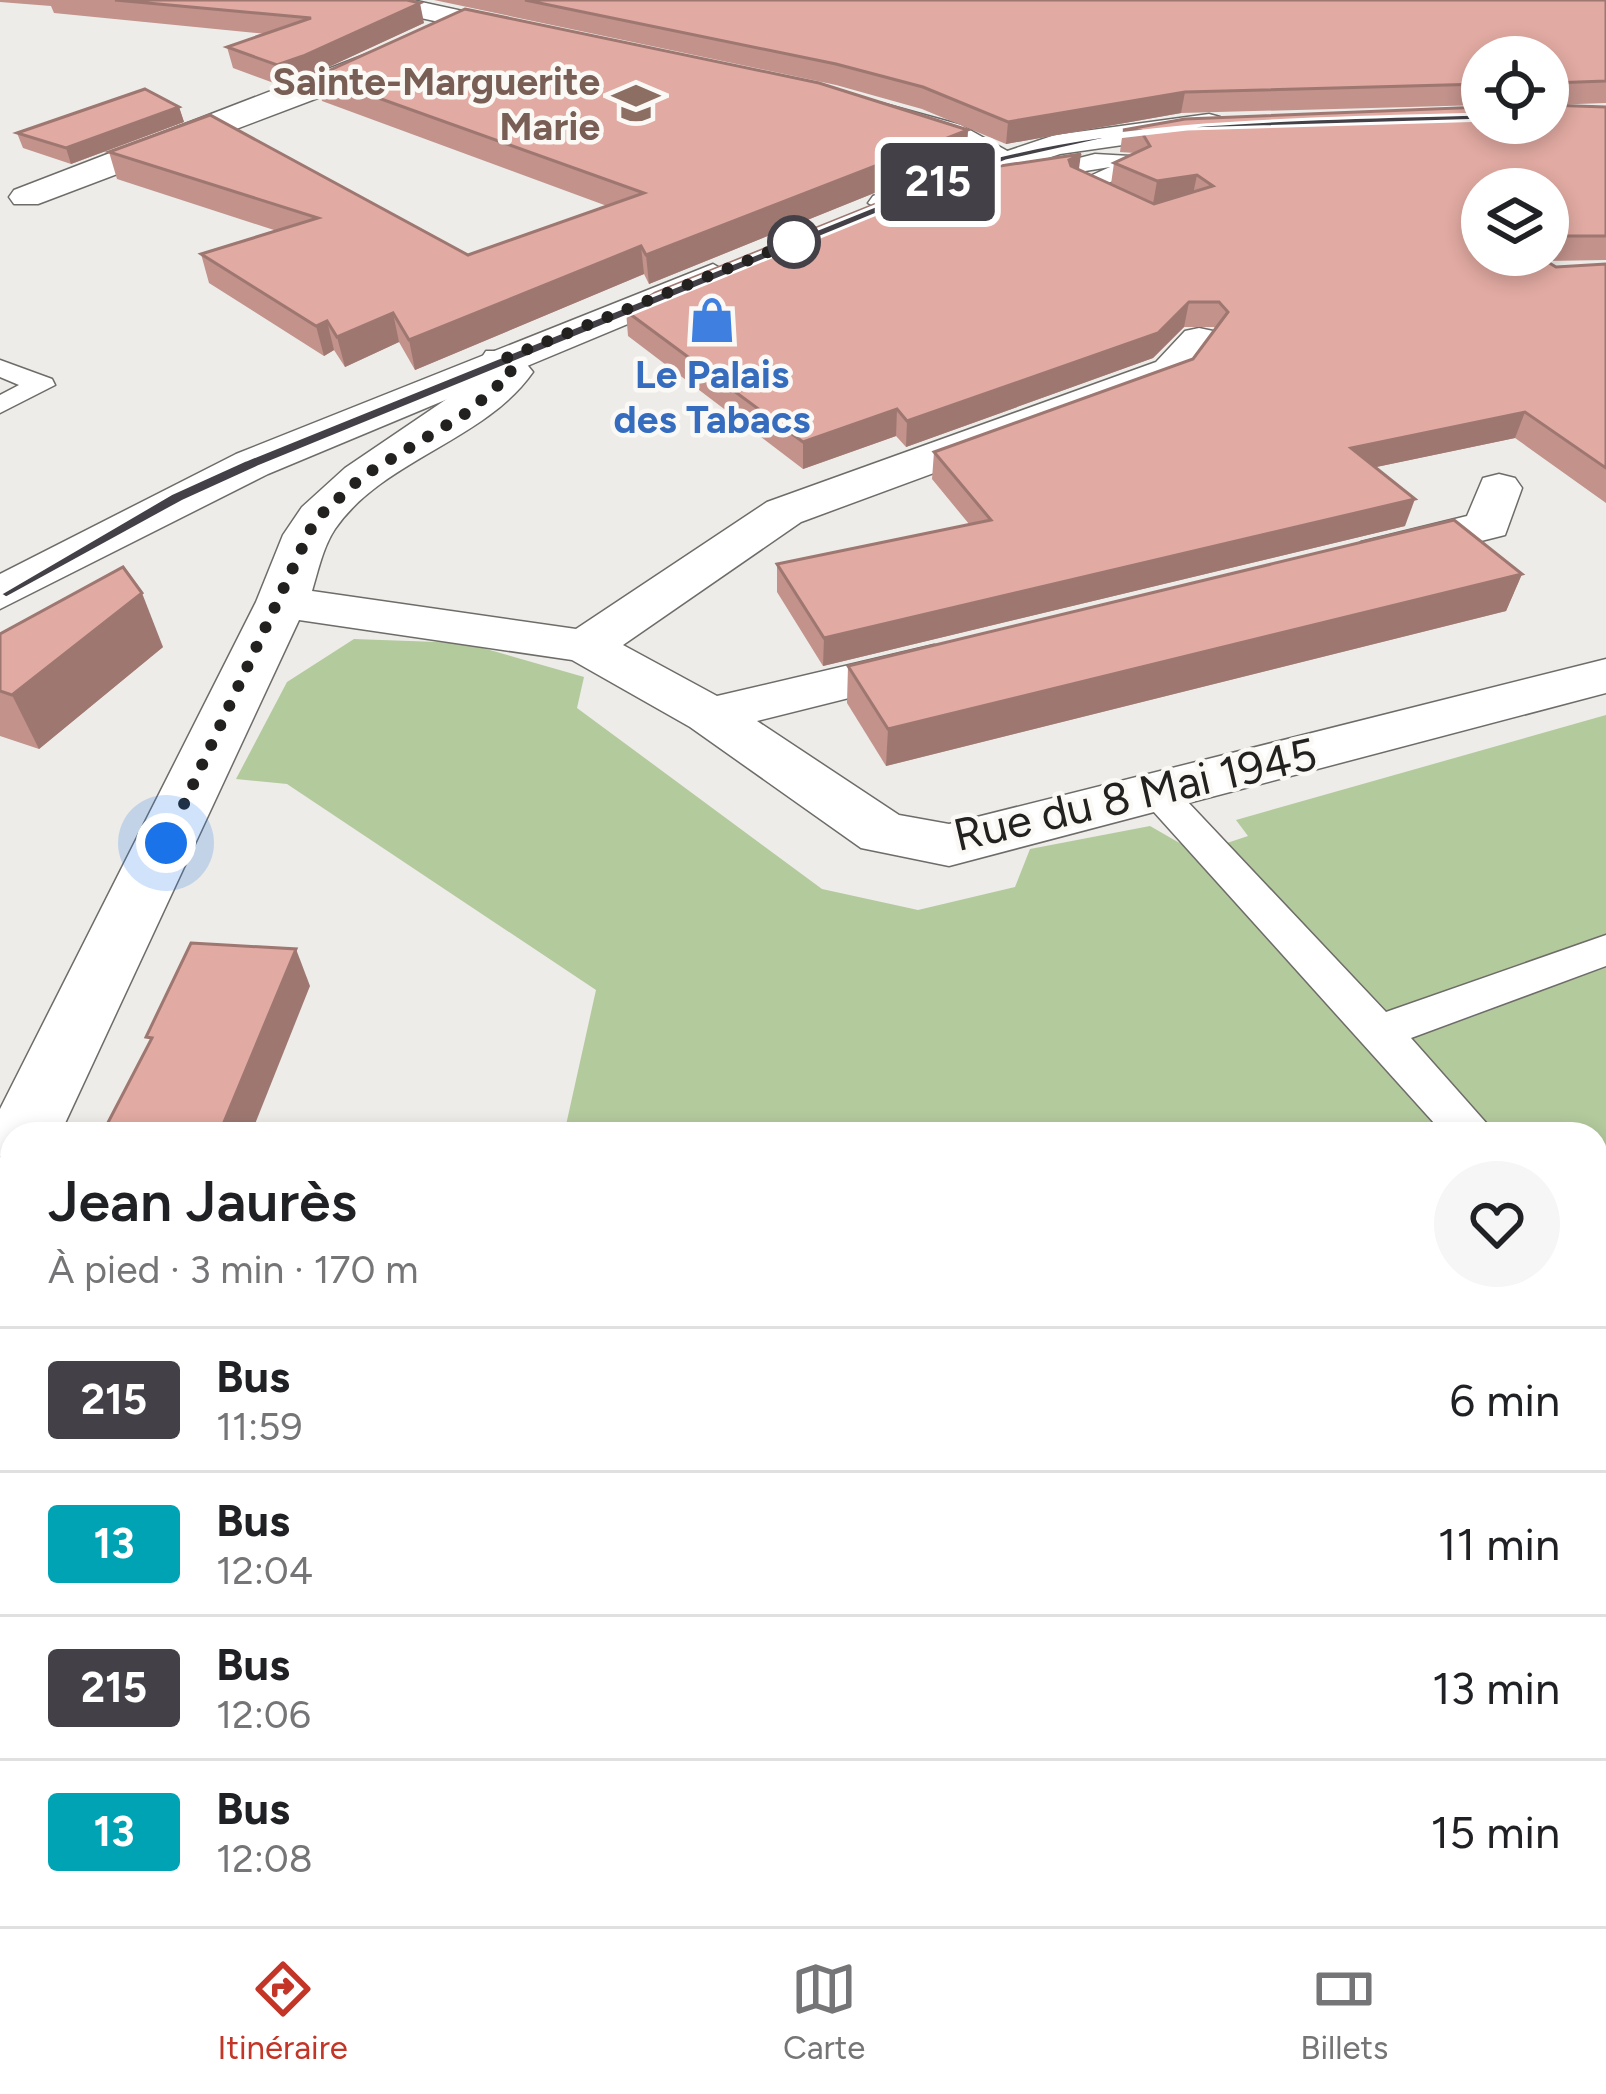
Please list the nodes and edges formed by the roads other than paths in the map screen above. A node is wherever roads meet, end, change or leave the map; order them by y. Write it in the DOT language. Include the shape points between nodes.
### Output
graph roads {
  1 [pos="373,0"];
  2 [pos="461,21"];
  3 [pos="573,43"];
  4 [pos="847,102"];
  5 [pos="1246,121"];
  6 [pos="1003,158"];
  7 [pos="921,189"];
  8 [pos="26,197"];
  9 [pos="1128,208"];
  10 [pos="850,217"];
  11 [pos="746,262"];
  12 [pos="1199,340"];
  13 [pos="501,360"];
  14 [pos="0,368"];
  15 [pos="0,405"];
  16 [pos="1499,488"];
  17 [pos="1328,565"];
  18 [pos="8,580"];
  19 [pos="282,602"];
  20 [pos="586,646"];
  21 [pos="985,648"];
  22 [pos="1606,676"];
  23 [pos="710,715"];
  24 [pos="1156,792"];
  25 [pos="1606,950"];
  26 [pos="1378,1032"];
  27 [pos="30,1122"];
  28 [pos="1462,1122"];
  1 -- 2 [label="street"];
  2 -- 3 [label="street"];
  2 -- 8 [label="street" via="320,87"];
  4 -- 6 [label="street"];
  5 -- 6 [label="street" via="1109,134"];
  6 -- 7 [label="street"];
  7 -- 9 [label="lane" via="1095,160 1130,162 1081,184"];
  7 -- 10 [label="street"];
  11 -- 13 [label="street"];
  12 -- 20 [label="street" via="1171,371 784,512"];
  13 -- 18 [label="street" via="177,498"];
  13 -- 19 [label="street" via="512,373 468,412 363,476 315,520"];
  14 -- 15 [label="lane" via="42,385"];
  16 -- 17 [label="street" via="1488,526"];
  19 -- 20 [label="street, Rue du 8 Mai 1945"];
  19 -- 27 [label="street"];
  20 -- 23 [label="street, Rue du 8 Mai 1945"];
  21 -- 23 [label="street"];
  22 -- 24 [label="street, Rue du 8 Mai 1945"];
  23 -- 24 [label="street, Rue du 8 Mai 1945" via="882,833 949,845"];
  24 -- 26 [label="lane"];
  25 -- 26 [label="lane"];
  26 -- 28 [label="lane"];
}
